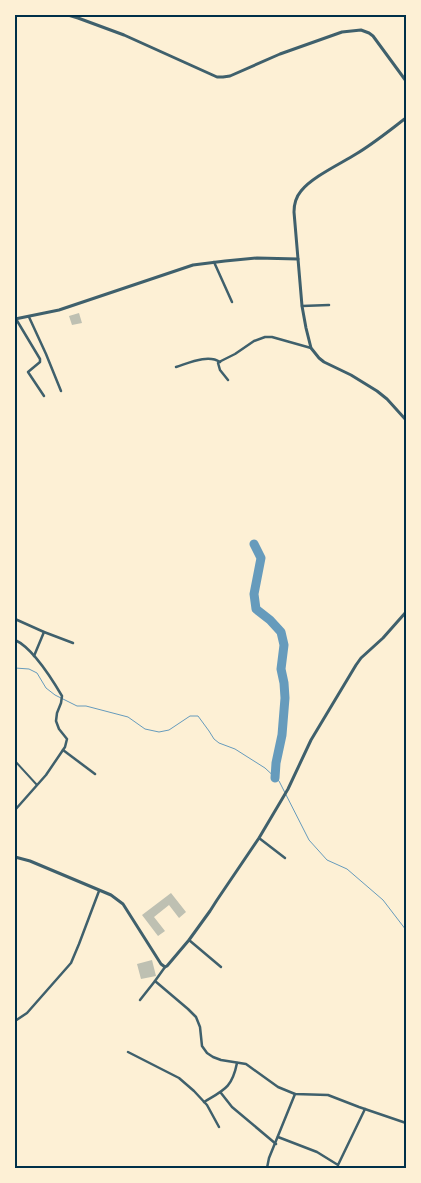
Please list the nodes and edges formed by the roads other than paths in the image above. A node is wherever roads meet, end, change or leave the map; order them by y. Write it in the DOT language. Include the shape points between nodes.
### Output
graph roads {
  1 [pos="68,15"];
  2 [pos="406,81"];
  3 [pos="406,118"];
  4 [pos="298,259"];
  5 [pos="214,262"];
  6 [pos="232,302"];
  7 [pos="329,305"];
  8 [pos="302,306"];
  9 [pos="29,316"];
  10 [pos="15,319"];
  11 [pos="311,348"];
  12 [pos="220,362"];
  13 [pos="176,367"];
  14 [pos="228,380"];
  15 [pos="62,391"];
  16 [pos="44,396"];
  17 [pos="406,420"];
  18 [pos="406,612"];
  19 [pos="15,619"];
  20 [pos="44,632"];
  21 [pos="15,640"];
  22 [pos="73,643"];
  23 [pos="34,656"];
  24 [pos="63,750"];
  25 [pos="15,761"];
  26 [pos="95,774"];
  27 [pos="37,785"];
  28 [pos="15,810"];
  29 [pos="259,838"];
  30 [pos="15,857"];
  31 [pos="284,858"];
  32 [pos="99,890"];
  33 [pos="189,940"];
  34 [pos="221,966"];
  35 [pos="165,967"];
  36 [pos="154,981"];
  37 [pos="140,1000"];
  38 [pos="15,1021"];
  39 [pos="128,1052"];
  40 [pos="237,1062"];
  41 [pos="221,1093"];
  42 [pos="295,1094"];
  43 [pos="204,1102"];
  44 [pos="365,1108"];
  45 [pos="406,1123"];
  46 [pos="219,1127"];
  47 [pos="278,1137"];
  48 [pos="276,1144"];
  49 [pos="267,1168"];
  1 -- 2 [label="street" via="124,35 217,77 230,76 342,32 361,30 373,36"];
  3 -- 4 [label="street" via="300,192 294,204"];
  4 -- 5 [label="street"];
  4 -- 8 [label="street"];
  5 -- 6 [label="street"];
  5 -- 9 [label="street" via="193,265 59,310"];
  7 -- 8 [label="street"];
  8 -- 11 [label="street"];
  9 -- 10 [label="street"];
  9 -- 15 [label="street"];
  10 -- 16 [label="street" via="40,360 28,372"];
  11 -- 12 [label="street" via="269,337"];
  11 -- 17 [label="street" via="324,362 378,392"];
  12 -- 13 [label="street" via="209,358"];
  12 -- 14 [label="street" via="218,367"];
  18 -- 29 [label="street" via="356,665 311,740 288,790"];
  19 -- 20 [label="street"];
  20 -- 22 [label="street"];
  20 -- 23 [label="street"];
  21 -- 23 [label="street"];
  23 -- 24 [label="street" via="62,696 56,721 67,742"];
  24 -- 26 [label="street"];
  24 -- 27 [label="street"];
  25 -- 27 [label="street"];
  27 -- 28 [label="street"];
  29 -- 31 [label="street"];
  29 -- 33 [label="street"];
  30 -- 32 [label="street"];
  32 -- 35 [label="street" via="123,904"];
  32 -- 38 [label="street" via="71,963 27,1013"];
  33 -- 34 [label="street"];
  33 -- 35 [label="street"];
  35 -- 36 [label="street"];
  36 -- 37 [label="street"];
  36 -- 40 [label="street" via="196,1018 202,1046 207,1053 217,1059"];
  39 -- 43 [label="street" via="180,1078"];
  40 -- 41 [label="street" via="233,1078"];
  40 -- 42 [label="street"];
  41 -- 43 [label="street"];
  41 -- 48 [label="street" via="232,1107"];
  42 -- 44 [label="street" via="328,1095"];
  42 -- 47 [label="street"];
  43 -- 46 [label="street"];
  44 -- 45 [label="street"];
  44 -- 47 [label="street" via="338,1165 317,1152"];
  47 -- 48 [label="street"];
  48 -- 49 [label="street"];
}
